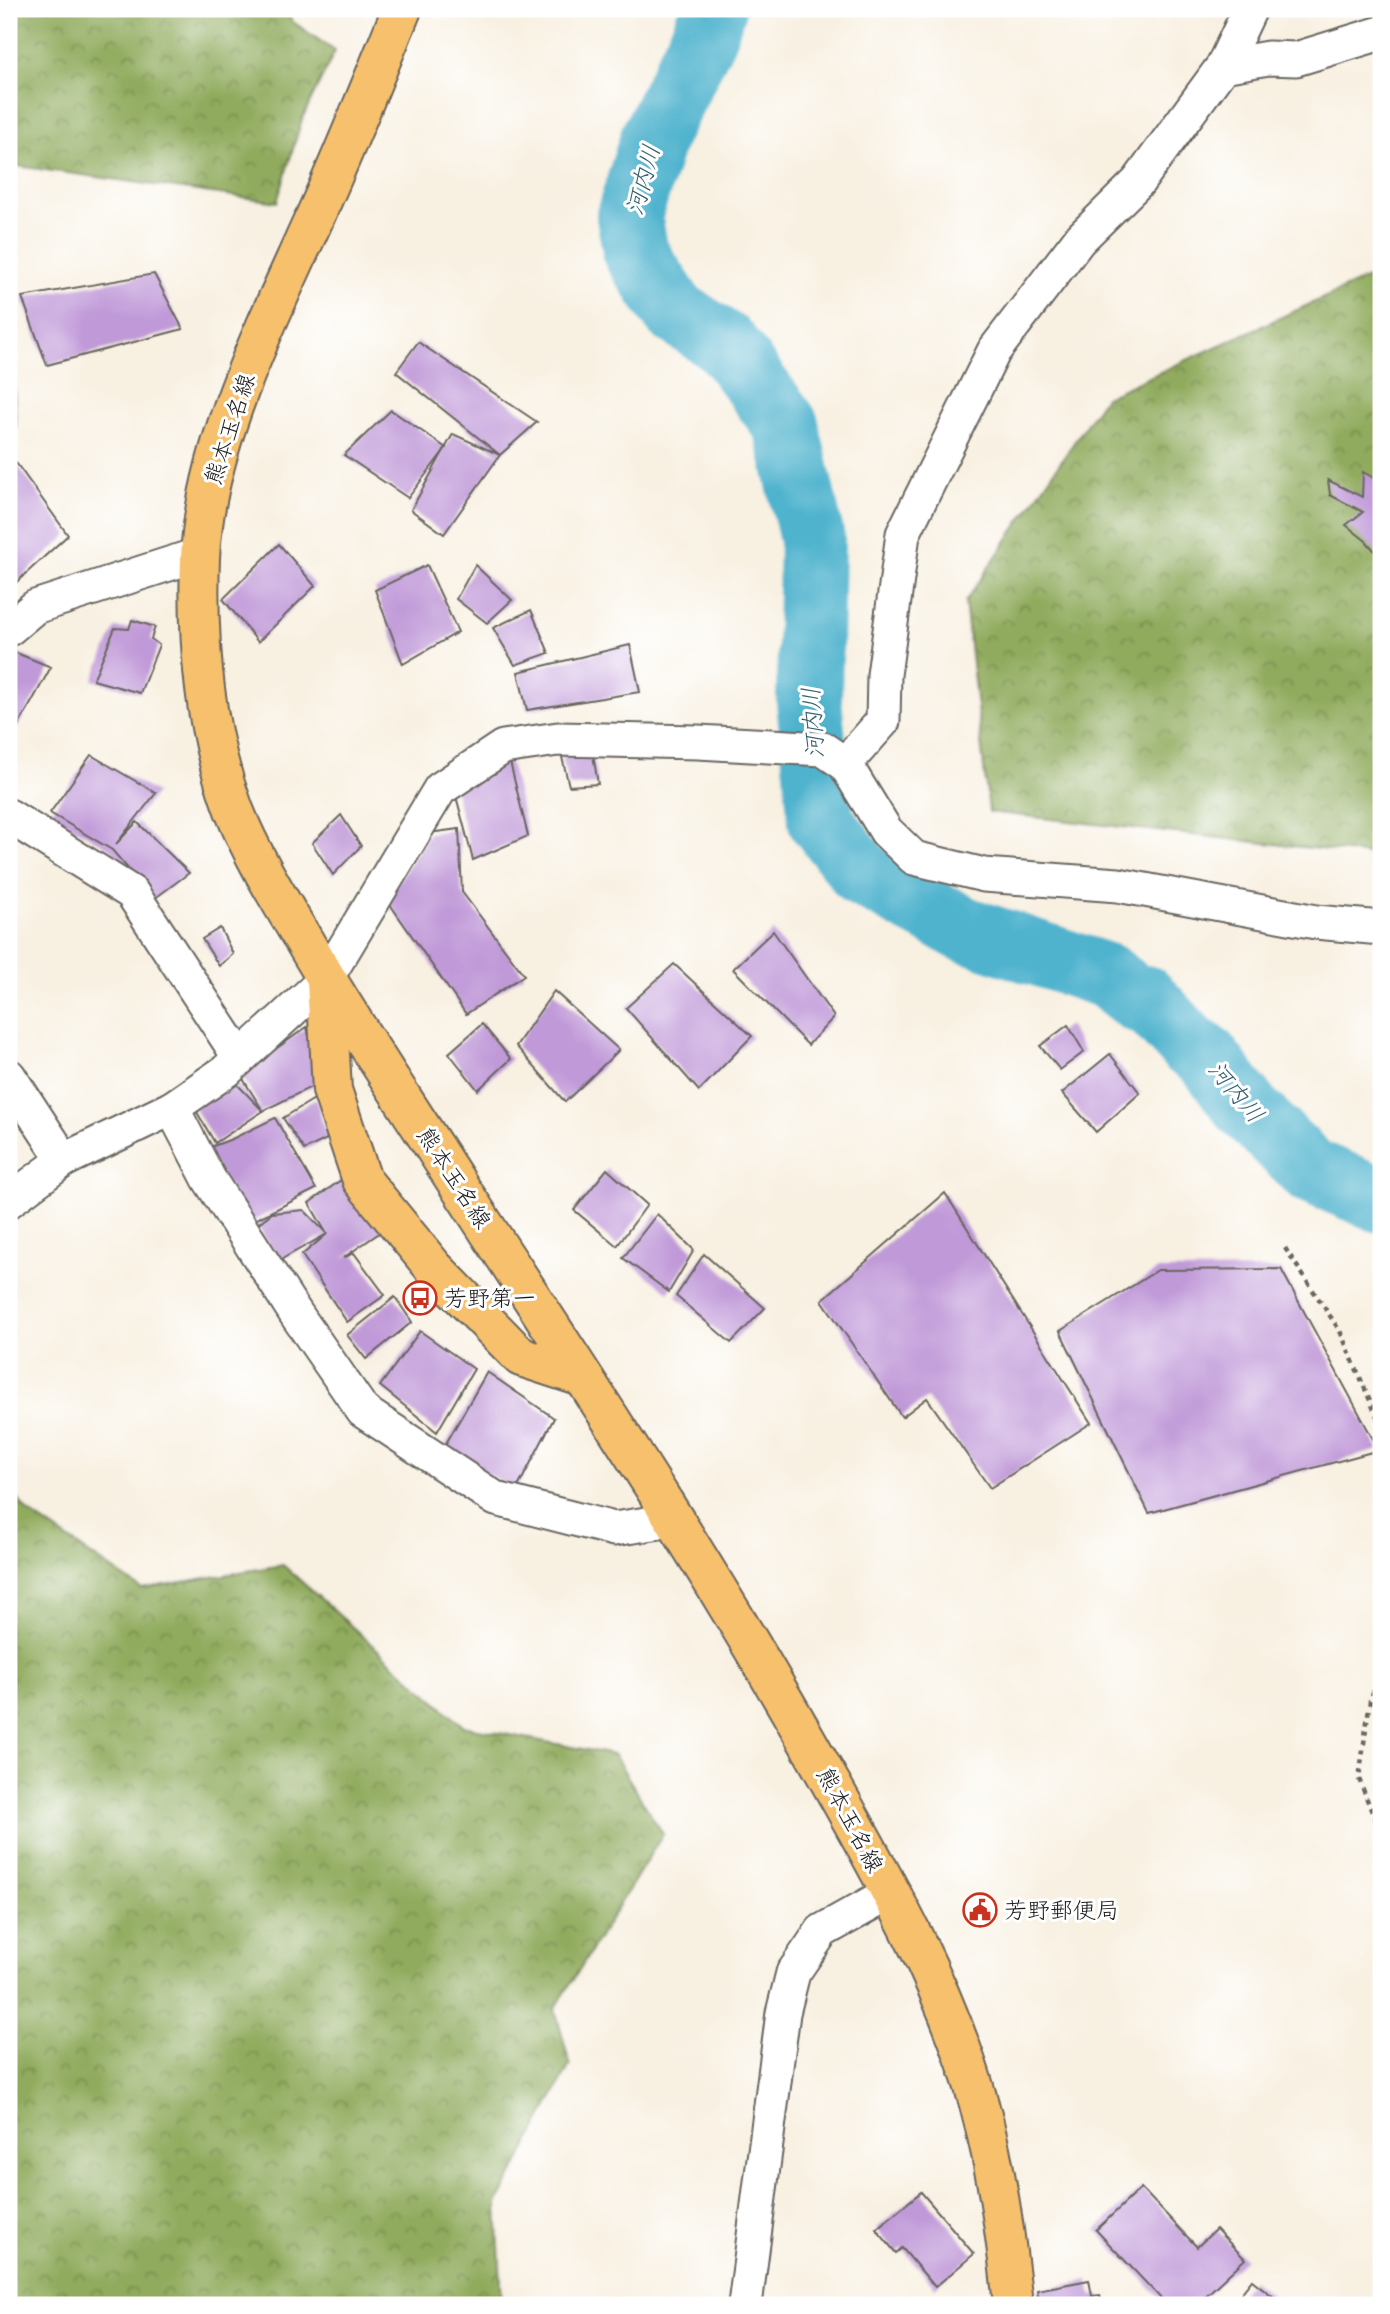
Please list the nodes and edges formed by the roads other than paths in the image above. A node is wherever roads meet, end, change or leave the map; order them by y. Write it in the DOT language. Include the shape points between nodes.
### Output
graph roads {
  1 [pos="402,9"];
  2 [pos="1250,9"];
  3 [pos="1381,33"];
  4 [pos="1223,66"];
  5 [pos="200,554"];
  6 [pos="9,629"];
  7 [pos="845,764"];
  8 [pos="9,816"];
  9 [pos="1381,928"];
  10 [pos="326,979"];
  11 [pos="240,1058"];
  12 [pos="9,1076"];
  13 [pos="172,1108"];
  14 [pos="64,1160"];
  15 [pos="9,1201"];
  16 [pos="582,1377"];
  17 [pos="673,1520"];
  18 [pos="890,1893"];
  19 [pos="745,2305"];
  20 [pos="1013,2305"];
  1 -- 5 [label="main road, 熊本玉名線" via="346,149 256,349 212,471"];
  2 -- 4 [label="street"];
  3 -- 4 [label="street" via="1296,59 1268,58"];
  4 -- 7 [label="street" via="1138,182 1079,240 994,351 903,534 884,675 883,721"];
  5 -- 6 [label="street" via="36,607"];
  5 -- 10 [label="main road, 熊本玉名線" via="201,662 214,742 235,811"];
  7 -- 9 [label="street" via="886,831 914,858 984,875 1118,885 1316,922"];
  7 -- 10 [label="street" via="823,749 698,742 558,739 503,747 440,789"];
  8 -- 11 [label="street" via="132,892"];
  10 -- 11 [label="street"];
  10 -- 16 [label="main road, 熊本玉名線"];
  10 -- 16 [label="main road, 熊本玉名線" via="332,1090 362,1180 434,1268 521,1357"];
  11 -- 13 [label="street"];
  12 -- 14 [label="street"];
  13 -- 14 [label="street"];
  13 -- 17 [label="street" via="209,1180 363,1411 496,1499 614,1529"];
  14 -- 15 [label="street"];
  16 -- 17 [label="main road, 熊本玉名線"];
  17 -- 18 [label="main road, 熊本玉名線" via="771,1675"];
  18 -- 19 [label="street" via="822,1931 793,1973 783,2013"];
  18 -- 20 [label="main road, 熊本玉名線" via="942,1998 979,2103 1005,2222"];
}
